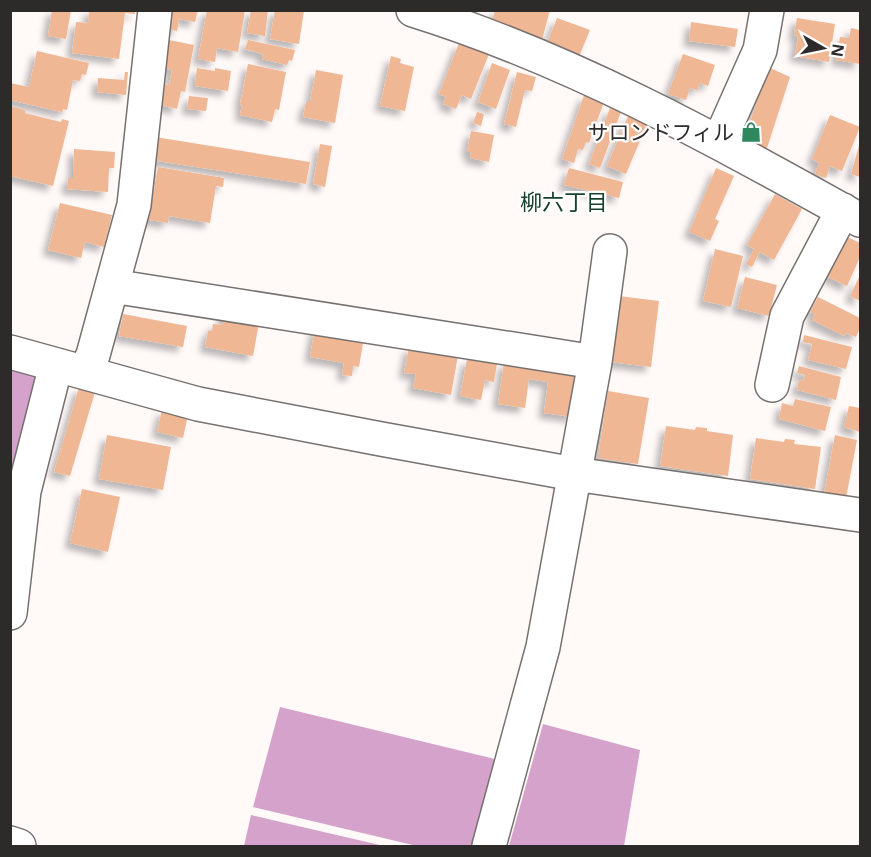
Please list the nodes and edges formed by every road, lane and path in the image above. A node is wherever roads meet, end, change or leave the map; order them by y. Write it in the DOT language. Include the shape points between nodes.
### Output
graph roads {
  1 [pos="155,10"];
  2 [pos="413,10"];
  3 [pos="767,10"];
  4 [pos="719,142"];
  5 [pos="852,215"];
  6 [pos="610,251"];
  7 [pos="112,286"];
  8 [pos="10,352"];
  9 [pos="595,362"];
  10 [pos="70,368"];
  11 [pos="772,385"];
  12 [pos="574,474"];
  13 [pos="861,515"];
  14 [pos="10,613"];
  15 [pos="10,843"];
  16 [pos="19,846"];
  17 [pos="489,846"];
  1 -- 7 [label="street" via="134,205"];
  2 -- 4 [label="street" via="580,73"];
  3 -- 4 [label="street" via="760,50"];
  4 -- 5 [label="street"];
  5 -- 11 [label="street" via="787,316"];
  6 -- 9 [label="street"];
  7 -- 9 [label="street"];
  7 -- 10 [label="street" via="93,355"];
  8 -- 10 [label="street"];
  9 -- 12 [label="street"];
  10 -- 12 [label="street" via="198,404"];
  10 -- 14 [label="street" via="24,491"];
  12 -- 13 [label="street"];
  12 -- 17 [label="street" via="543,646"];
  15 -- 16 [label="street"];
}
